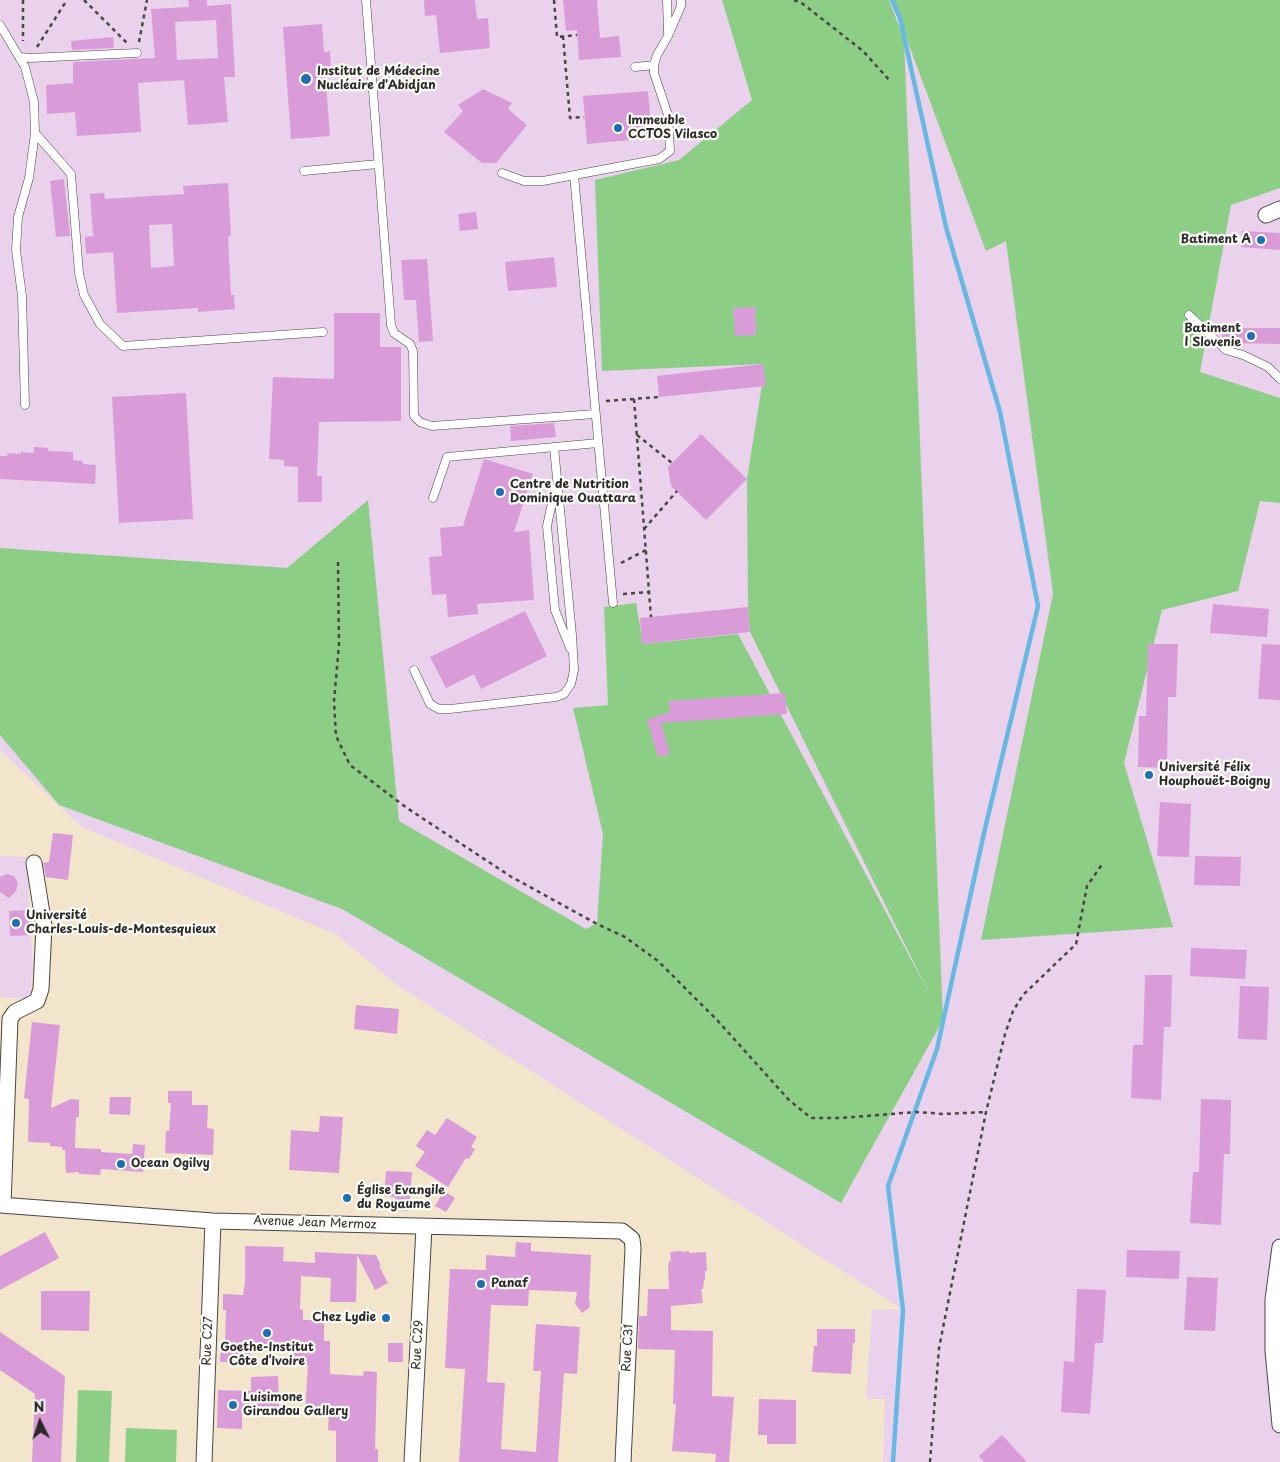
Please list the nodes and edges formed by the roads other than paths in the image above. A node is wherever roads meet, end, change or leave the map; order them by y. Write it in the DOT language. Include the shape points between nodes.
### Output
graph roads {
  1 [pos="366,0"];
  2 [pos="667,0"];
  3 [pos="681,0"];
  4 [pos="0,25"];
  5 [pos="668,36"];
  6 [pos="137,53"];
  7 [pos="24,57"];
  8 [pos="654,65"];
  9 [pos="635,66"];
  10 [pos="35,133"];
  11 [pos="378,164"];
  12 [pos="304,171"];
  13 [pos="502,174"];
  14 [pos="574,176"];
  15 [pos="1189,315"];
  16 [pos="323,332"];
  17 [pos="1280,378"];
  18 [pos="25,405"];
  19 [pos="595,414"];
  20 [pos="598,443"];
  21 [pos="554,447"];
  22 [pos="557,482"];
  23 [pos="433,498"];
  24 [pos="612,599"];
  25 [pos="573,654"];
  26 [pos="414,670"];
  27 [pos="34,863"];
  28 [pos="2,1205"];
  29 [pos="213,1221"];
  30 [pos="424,1227"];
  31 [pos="629,1236"];
  32 [pos="1280,1247"];
  33 [pos="1280,1424"];
  34 [pos="204,1462"];
  35 [pos="412,1462"];
  36 [pos="623,1462"];
  1 -- 11 [label="lane"];
  2 -- 5 [label="lane"];
  3 -- 5 [label="lane"];
  4 -- 7 [label="lane"];
  5 -- 8 [label="lane"];
  6 -- 7 [label="lane"];
  7 -- 10 [label="lane" via="34,102"];
  8 -- 9 [label="lane"];
  8 -- 14 [label="lane" via="668,115 670,150 660,159"];
  10 -- 16 [label="lane" via="71,174 79,273 84,295 100,324 123,346"];
  10 -- 18 [label="lane" via="30,178 18,217 16,250 22,296"];
  11 -- 12 [label="lane"];
  11 -- 19 [label="lane" via="391,325 394,333 410,344 413,351 414,416 432,426"];
  13 -- 14 [label="lane" via="524,181"];
  14 -- 19 [label="lane"];
  15 -- 17 [label="lane" via="1226,350 1268,367"];
  19 -- 20 [label="lane"];
  20 -- 21 [label="lane"];
  20 -- 24 [label="lane"];
  21 -- 22 [label="lane"];
  21 -- 23 [label="lane" via="447,456"];
  22 -- 25 [label="lane"];
  22 -- 25 [label="lane" via="547,526 555,610"];
  25 -- 26 [label="lane" via="571,684 564,694 450,709 439,709 430,704"];
  27 -- 28 [label="street" via="44,926 41,989 37,1001 14,1012 10,1019"];
  28 -- 29 [label="street, Avenue Jean Mermoz"];
  29 -- 30 [label="street, Avenue Jean Mermoz"];
  29 -- 34 [label="street, Rue C27"];
  30 -- 31 [label="street, Avenue Jean Mermoz" via="622,1231"];
  30 -- 35 [label="street, Rue C29"];
  31 -- 36 [label="street, Rue C31" via="634,1248"];
  32 -- 33 [label="street" via="1273,1300 1273,1351"];
}
